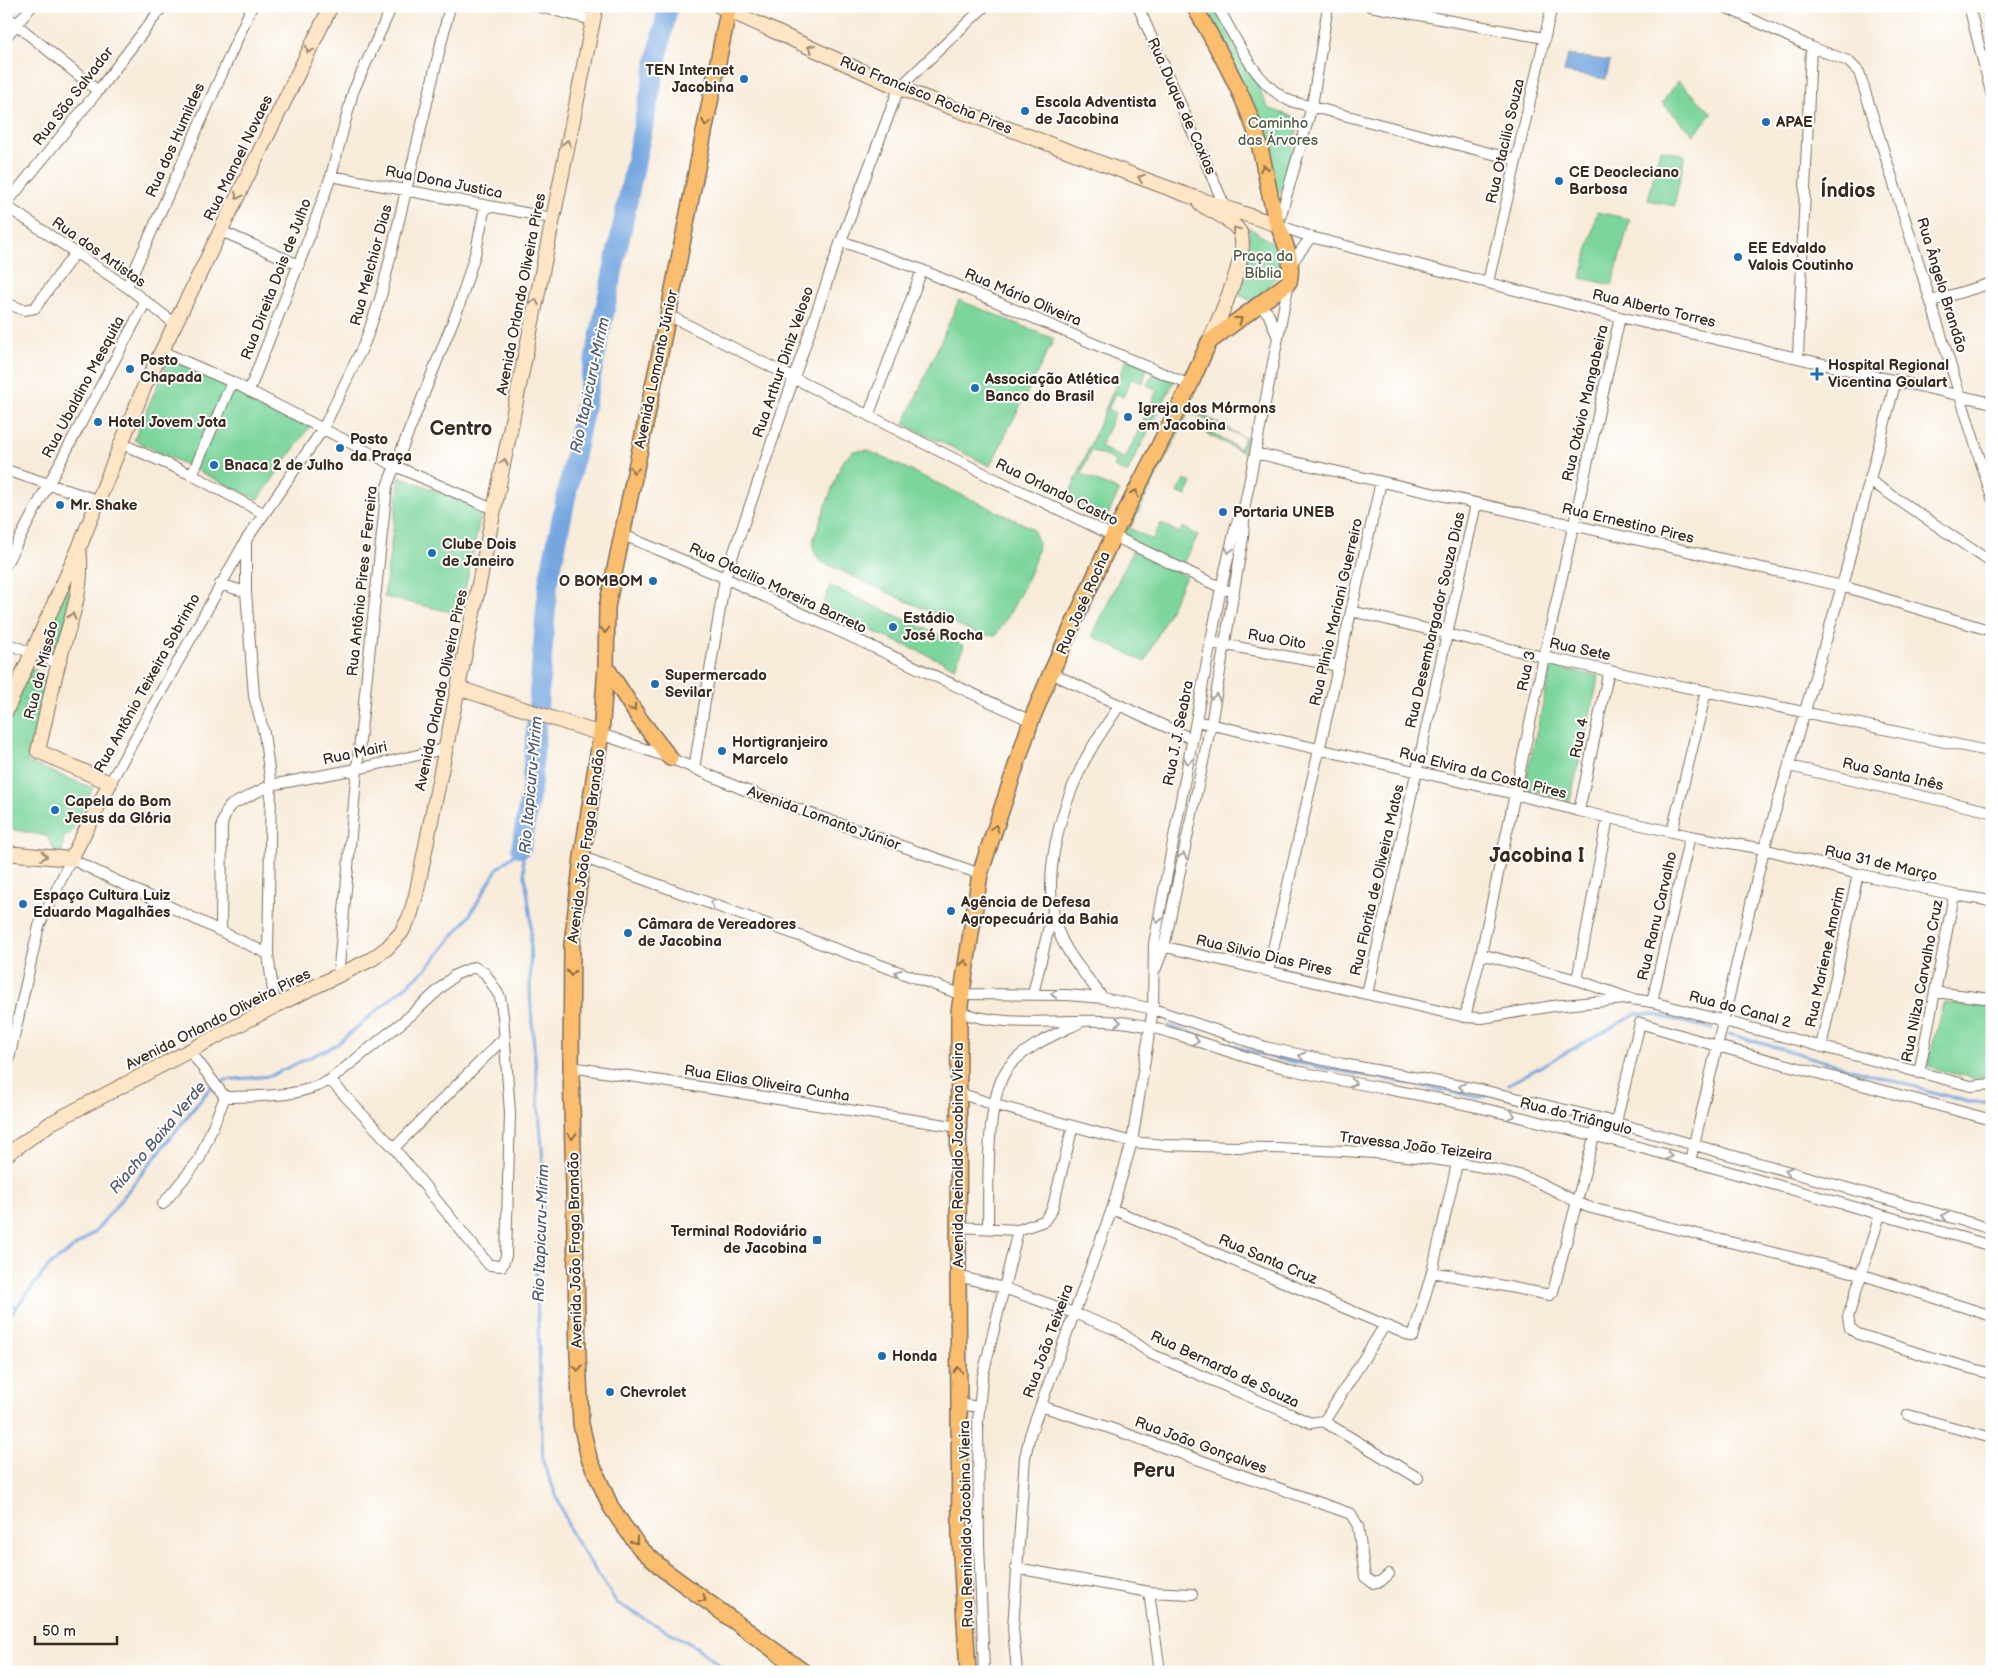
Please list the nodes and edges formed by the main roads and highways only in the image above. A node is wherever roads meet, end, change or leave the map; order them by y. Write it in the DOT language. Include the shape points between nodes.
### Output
graph roads {
  1 [pos="1194,6"];
  2 [pos="725,8"];
  3 [pos="606,667"];
  4 [pos="601,734"];
  5 [pos="670,758"];
  6 [pos="980,874"];
  7 [pos="804,1672"];
  8 [pos="968,1672"];
  6 -- 1 [label="main road, Rua José Rocha, one-way" via="1030,721 1113,536 1209,342 1289,282 1291,264 1276,220 1254,128 1214,41"];
  2 -- 3 [label="main road, Avenida Lomanto Júnior, one-way" via="668,315 620,534 607,607"];
  3 -- 4 [label="main road, Avenida Lomanto Júnior"];
  3 -- 5 [label="main road, one-way"];
  4 -- 7 [label="main road, Avenida João Fraga Brandão, one-way" via="572,945 571,1067 582,1424 590,1458 610,1506 640,1548 664,1570"];
  8 -- 6 [label="main road, Avenida Reinaldo Jacobina Vieira, one-way" via="960,1545 958,1404 959,1012"];
}
